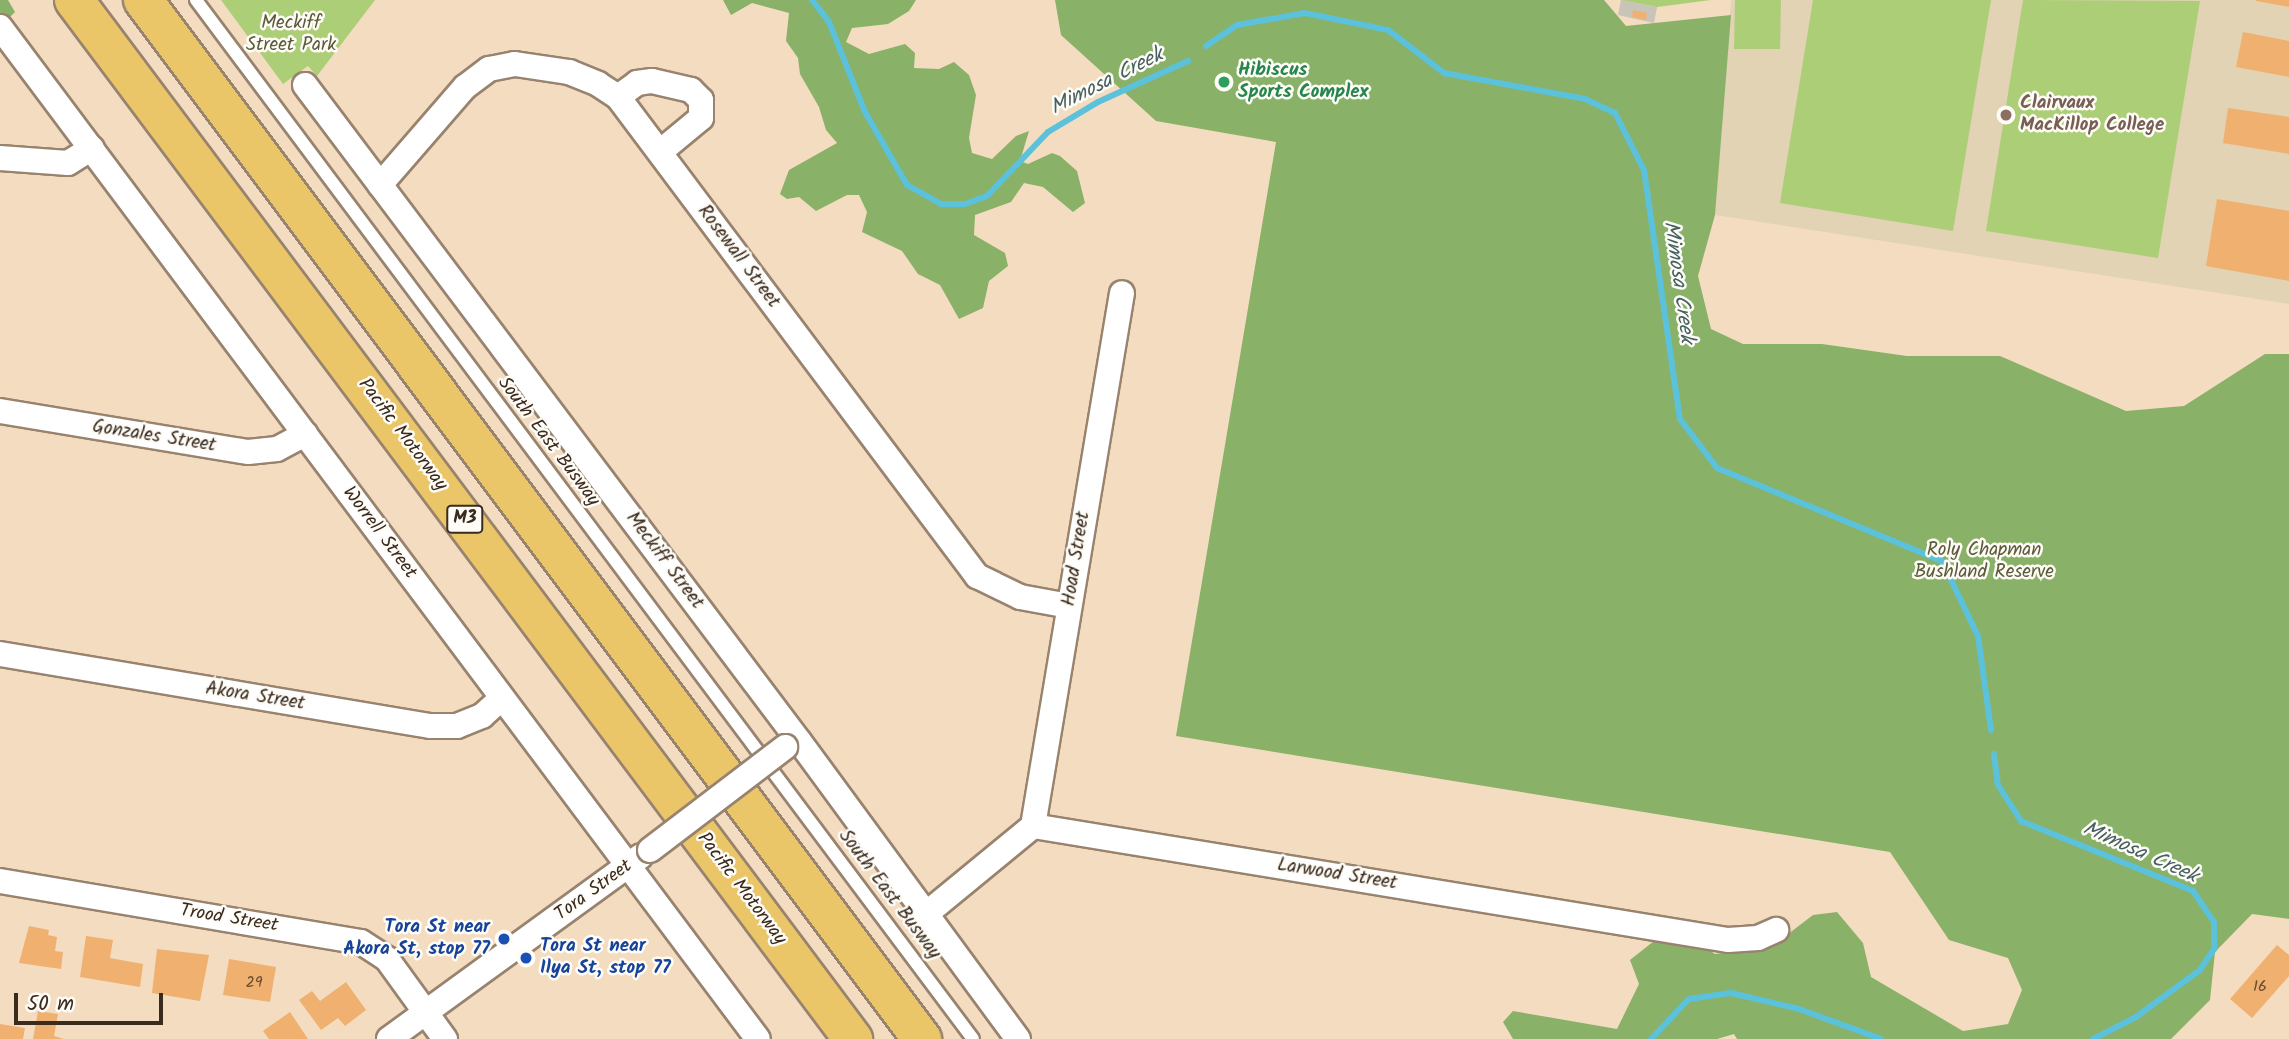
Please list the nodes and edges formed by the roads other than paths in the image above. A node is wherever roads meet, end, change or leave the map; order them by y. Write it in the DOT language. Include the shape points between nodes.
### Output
graph roads {
  1 [pos="74,0"];
  2 [pos="143,0"];
  3 [pos="196,0"];
  4 [pos="0,27"];
  5 [pos="305,85"];
  6 [pos="618,97"];
  7 [pos="92,148"];
  8 [pos="660,152"];
  9 [pos="0,158"];
  10 [pos="380,185"];
  11 [pos="1122,293"];
  12 [pos="0,411"];
  13 [pos="304,434"];
  14 [pos="1069,606"];
  15 [pos="0,654"];
  16 [pos="502,698"];
  17 [pos="791,743"];
  18 [pos="1033,826"];
  19 [pos="629,866"];
  20 [pos="0,881"];
  21 [pos="926,914"];
  22 [pos="1776,930"];
  23 [pos="426,1013"];
  24 [pos="746,1035"];
  25 [pos="388,1039"];
  26 [pos="445,1039"];
  27 [pos="853,1039"];
  28 [pos="922,1039"];
  29 [pos="973,1039"];
  30 [pos="1018,1039"];
  1 -- 27 [label="highway, Pacific Motorway / M3"];
  2 -- 28 [label="highway"];
  3 -- 29 [label="lane, South East Busway"];
  4 -- 7 [label="street, Worrell Street"];
  5 -- 10 [label="street, Meckiff Street"];
  6 -- 8 [label="street, Rosewall Street"];
  6 -- 8 [label="street" via="637,83 652,81 691,90 701,100 701,118"];
  6 -- 10 [label="street, Rosewall Street" via="569,72 515,64 489,69 465,86"];
  7 -- 9 [label="street" via="68,163"];
  7 -- 13 [label="street, Worrell Street"];
  8 -- 14 [label="street, Rosewall Street" via="977,576 1020,597"];
  10 -- 17 [label="street, Meckiff Street"];
  11 -- 14 [label="street, Hoad Street"];
  12 -- 13 [label="street, Gonzales Street" via="248,452 277,449"];
  13 -- 16 [label="street, Worrell Street"];
  14 -- 18 [label="street, Hoad Street"];
  15 -- 16 [label="street, Akora Street" via="430,726 457,726 482,716"];
  16 -- 19 [label="street, Worrell Street"];
  17 -- 19 [label="street, Tora Street, bridge"];
  17 -- 21 [label="street, Meckiff Street"];
  18 -- 21 [label="street"];
  18 -- 22 [label="street, Larwood Street" via="1728,940"];
  19 -- 23 [label="street, Tora Street"];
  19 -- 24 [label="street, Worrell Street"];
  20 -- 23 [label="street, Trood Street" via="361,942 387,959"];
  21 -- 30 [label="street, Meckiff Street"];
  23 -- 25 [label="street, Tora Street"];
  23 -- 26 [label="street, Trood Street"];
}
